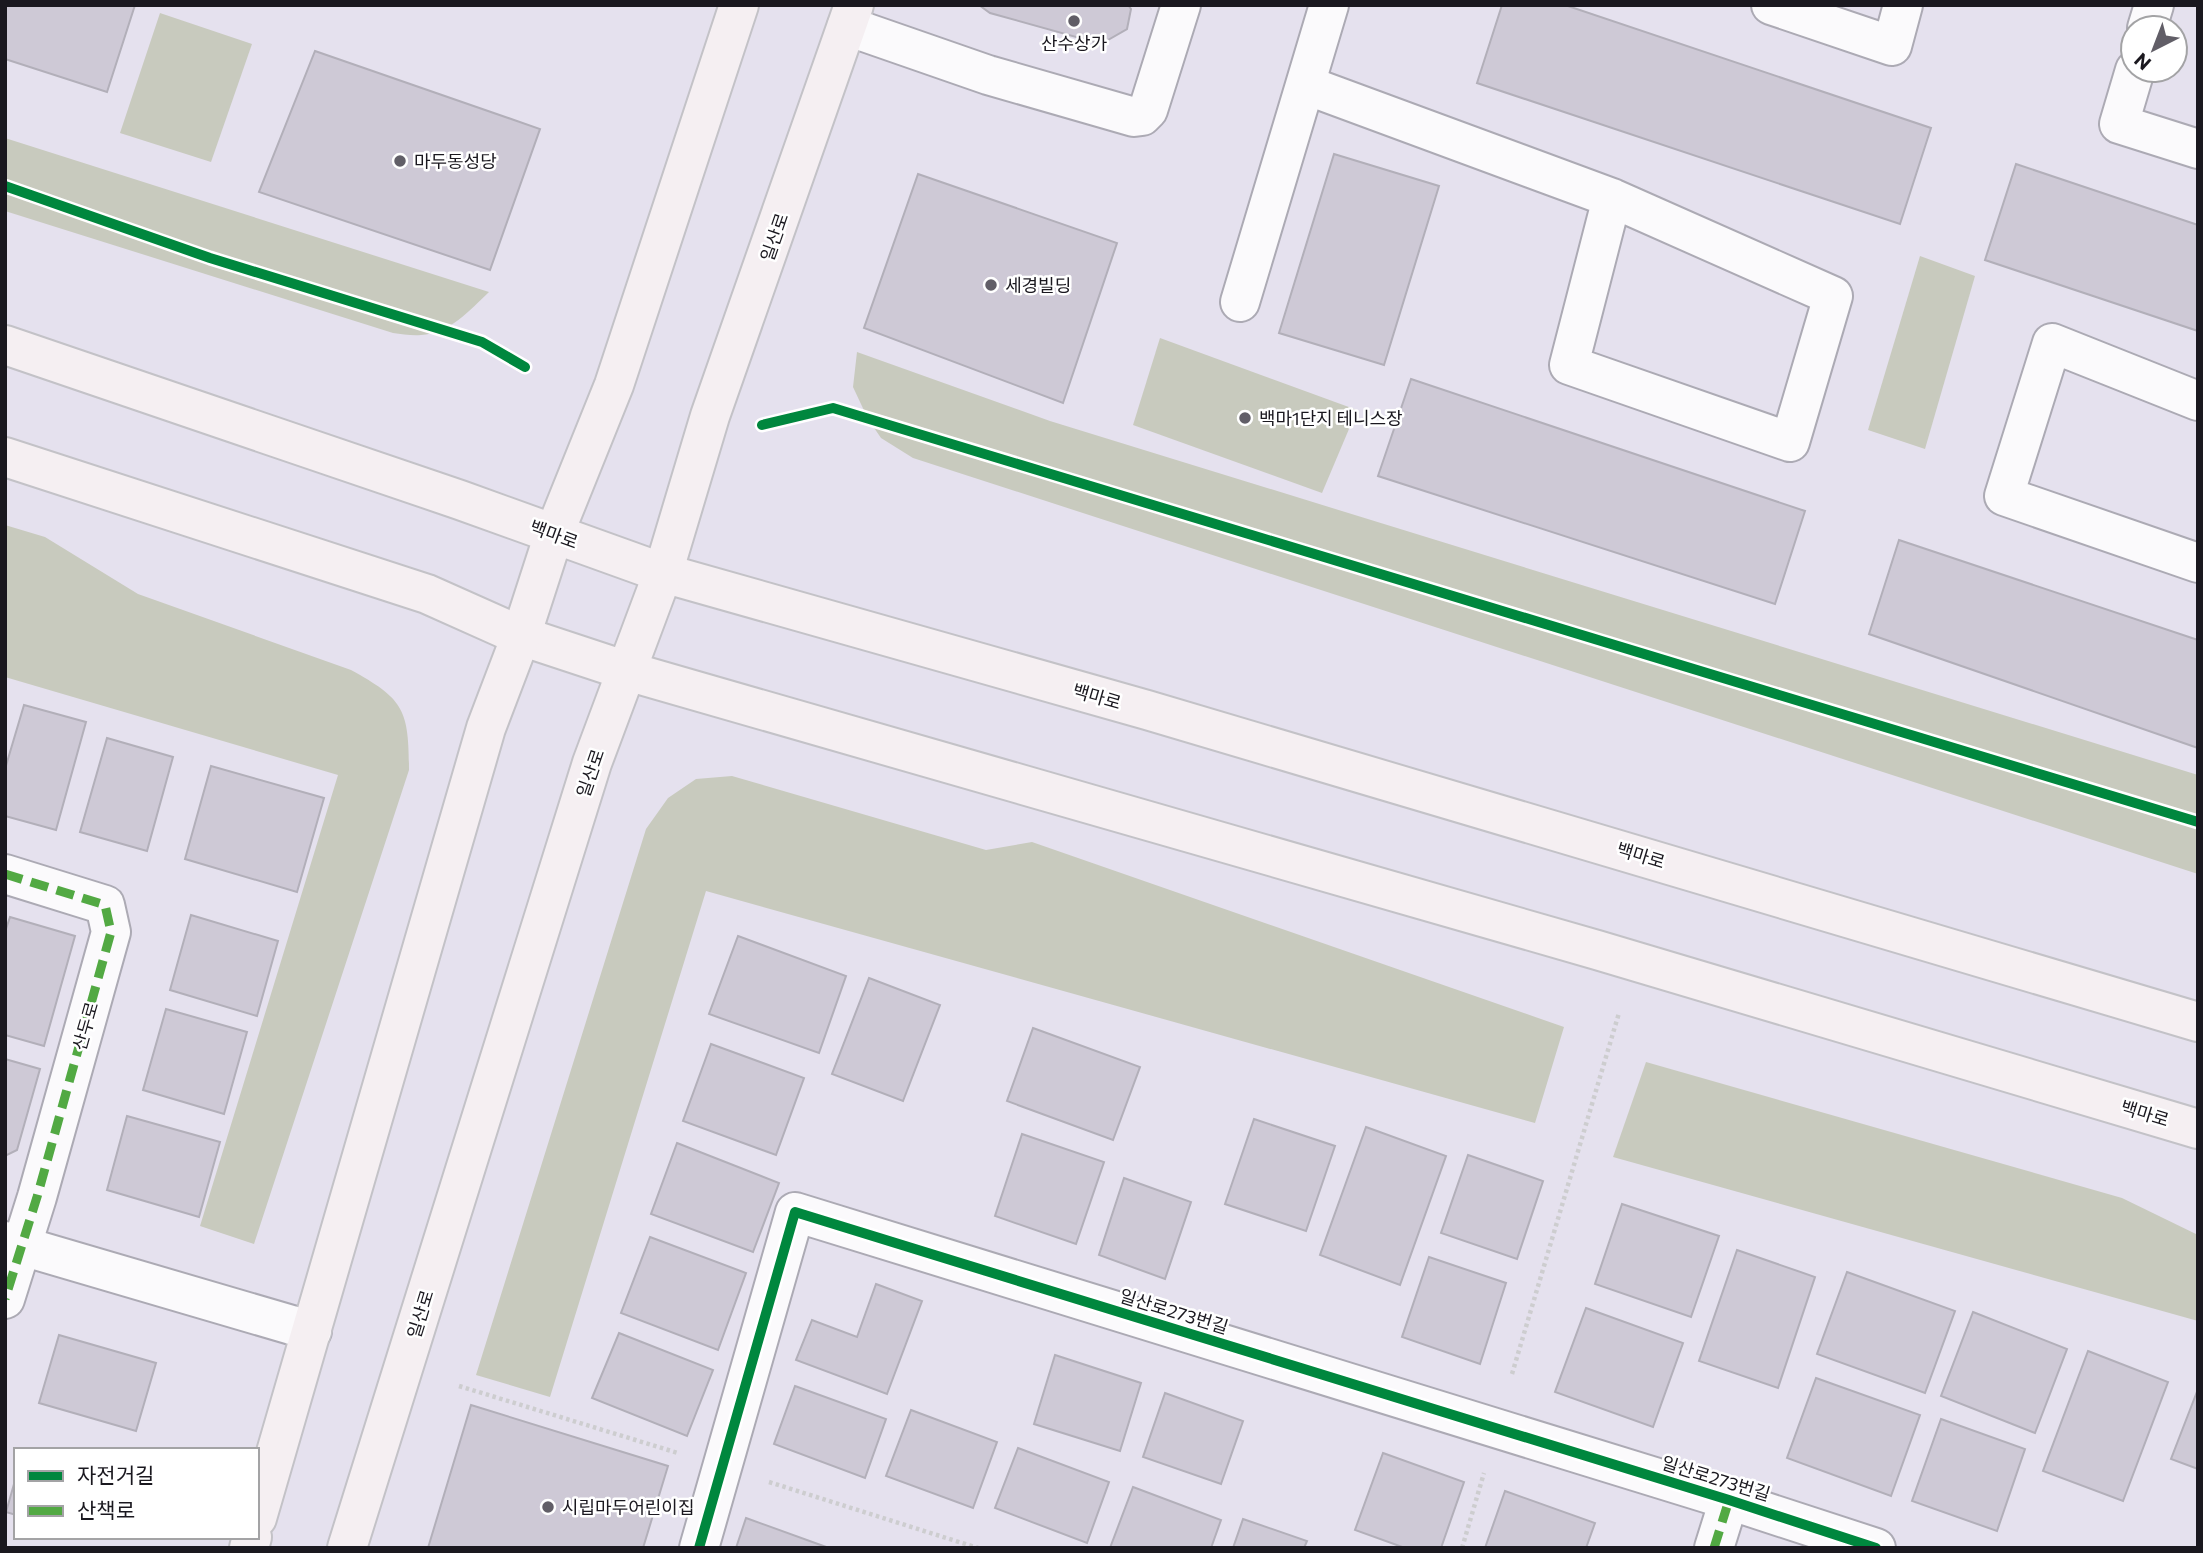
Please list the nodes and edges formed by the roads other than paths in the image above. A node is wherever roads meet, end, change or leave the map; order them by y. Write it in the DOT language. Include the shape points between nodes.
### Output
graph roads {
  1 [pos="739,5"];
  2 [pos="1181,5"];
  3 [pos="1329,5"];
  4 [pos="1771,5"];
  5 [pos="1903,5"];
  6 [pos="850,15"];
  7 [pos="2131,84"];
  8 [pos="1306,85"];
  9 [pos="2198,149"];
  10 [pos="1612,198"];
  11 [pos="1240,302"];
  12 [pos="5,345"];
  13 [pos="2198,401"];
  14 [pos="5,457"];
  15 [pos="554,534"];
  16 [pos="2198,563"];
  17 [pos="663,573"];
  18 [pos="521,636"];
  19 [pos="627,671"];
  20 [pos="5,874"];
  21 [pos="2198,1022"];
  22 [pos="2198,1129"];
  23 [pos="14,1244"];
  24 [pos="5,1299"];
  25 [pos="312,1331"];
  26 [pos="1730,1500"];
  27 [pos="259,1511"];
  28 [pos="346,1548"];
  29 [pos="699,1548"];
  30 [pos="1714,1548"];
  31 [pos="1876,1548"];
  1 -- 15 [label="main road" via="614,385"];
  2 -- 6 [label="street" via="1148,110 1135,117 988,75"];
  3 -- 8 [label="street"];
  4 -- 5 [label="street" via="1892,46"];
  6 -- 17 [label="main road, 일산로" via="710,416"];
  7 -- 9 [label="street" via="2119,124"];
  8 -- 10 [label="street"];
  8 -- 11 [label="street"];
  10 -- 10 [label="street" via="1833,296 1790,442 1569,365"];
  12 -- 15 [label="main road, 백마로"];
  13 -- 16 [label="street" via="2052,343 2004,496"];
  14 -- 18 [label="main road, 백마로" via="427,594"];
  15 -- 17 [label="main road, 백마로"];
  15 -- 18 [label="main road"];
  17 -- 19 [label="main road, 일산로"];
  17 -- 21 [label="main road, 백마로" via="1160,714"];
  18 -- 19 [label="main road, 백마로"];
  18 -- 25 [label="main road" via="486,728"];
  19 -- 22 [label="main road, 백마로" via="1611,954"];
  19 -- 28 [label="main road, 일산로" via="592,763"];
  20 -- 23 [label="street, 산두로" via="105,905 111,932"];
  23 -- 24 [label="street, 산두로"];
  23 -- 25 [label="street"];
  25 -- 27 [label="main road"];
  26 -- 29 [label="street, 일산로273번길" via="795,1212"];
  26 -- 30 [label="street"];
  26 -- 31 [label="street, 일산로273번길"];
}
